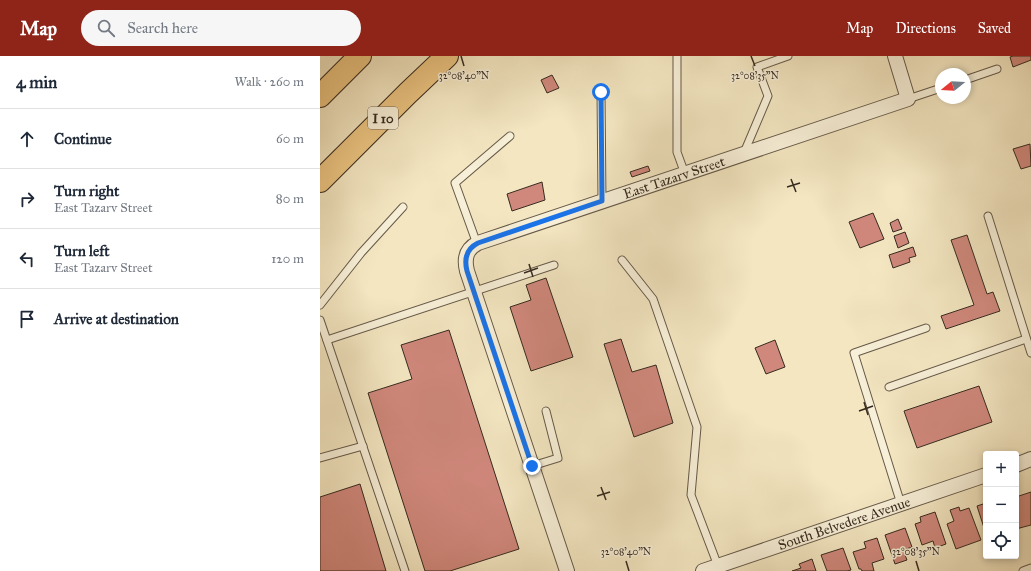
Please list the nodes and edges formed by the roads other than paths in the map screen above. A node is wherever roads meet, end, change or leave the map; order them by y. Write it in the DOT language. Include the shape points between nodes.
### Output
graph roads {
  1 [pos="360,56"];
  2 [pos="447,56"];
  3 [pos="677,56"];
  4 [pos="788,56"];
  5 [pos="895,56"];
  6 [pos="997,69"];
  7 [pos="971,78"];
  8 [pos="935,90"];
  9 [pos="601,92"];
  10 [pos="320,96"];
  11 [pos="908,99"];
  12 [pos="510,136"];
  13 [pos="747,153"];
  14 [pos="685,174"];
  15 [pos="320,181"];
  16 [pos="602,201"];
  17 [pos="403,207"];
  18 [pos="988,216"];
  19 [pos="477,244"];
  20 [pos="622,260"];
  21 [pos="554,265"];
  22 [pos="474,291"];
  23 [pos="320,304"];
  24 [pos="320,320"];
  25 [pos="926,328"];
  26 [pos="1026,339"];
  27 [pos="327,340"];
  28 [pos="1031,353"];
  29 [pos="889,387"];
  30 [pos="546,411"];
  31 [pos="363,446"];
  32 [pos="320,458"];
  33 [pos="1031,460"];
  34 [pos="1019,464"];
  35 [pos="532,466"];
  36 [pos="983,476"];
  37 [pos="901,504"];
  38 [pos="718,566"];
  39 [pos="1031,568"];
  40 [pos="405,571"];
  41 [pos="567,571"];
  42 [pos="703,571"];
  43 [pos="1023,571"];
  1 -- 10 [label="highway"];
  2 -- 15 [label="highway, I 10"];
  3 -- 14 [label="lane" via="677,152"];
  4 -- 13 [label="lane" via="757,67 768,96 746,148"];
  5 -- 11 [label="street"];
  6 -- 7 [label="lane"];
  8 -- 11 [label="lane"];
  9 -- 16 [label="lane"];
  11 -- 13 [label="street, East Tazarv Street"];
  12 -- 19 [label="lane" via="455,183"];
  13 -- 14 [label="street, East Tazarv Street"];
  14 -- 16 [label="street, East Tazarv Street"];
  16 -- 19 [label="street, East Tazarv Street"];
  17 -- 23 [label="lane" via="361,253"];
  18 -- 26 [label="lane"];
  19 -- 22 [label="street" via="468,251 466,258 467,271"];
  20 -- 38 [label="lane" via="653,299 697,427 691,495"];
  21 -- 22 [label="lane"];
  22 -- 27 [label="lane"];
  22 -- 35 [label="street"];
  24 -- 27 [label="lane"];
  25 -- 37 [label="lane" via="854,353"];
  26 -- 28 [label="lane"];
  26 -- 29 [label="lane"];
  27 -- 31 [label="lane"];
  30 -- 35 [label="lane" via="558,458"];
  31 -- 32 [label="lane"];
  31 -- 40 [label="lane"];
  33 -- 34 [label="street"];
  35 -- 41 [label="street"];
  36 -- 37 [label="street, South Belvedere Avenue"];
  37 -- 38 [label="street, South Belvedere Avenue"];
  38 -- 42 [label="street, South Belvedere Avenue"];
  39 -- 43 [label="lane"];
}
